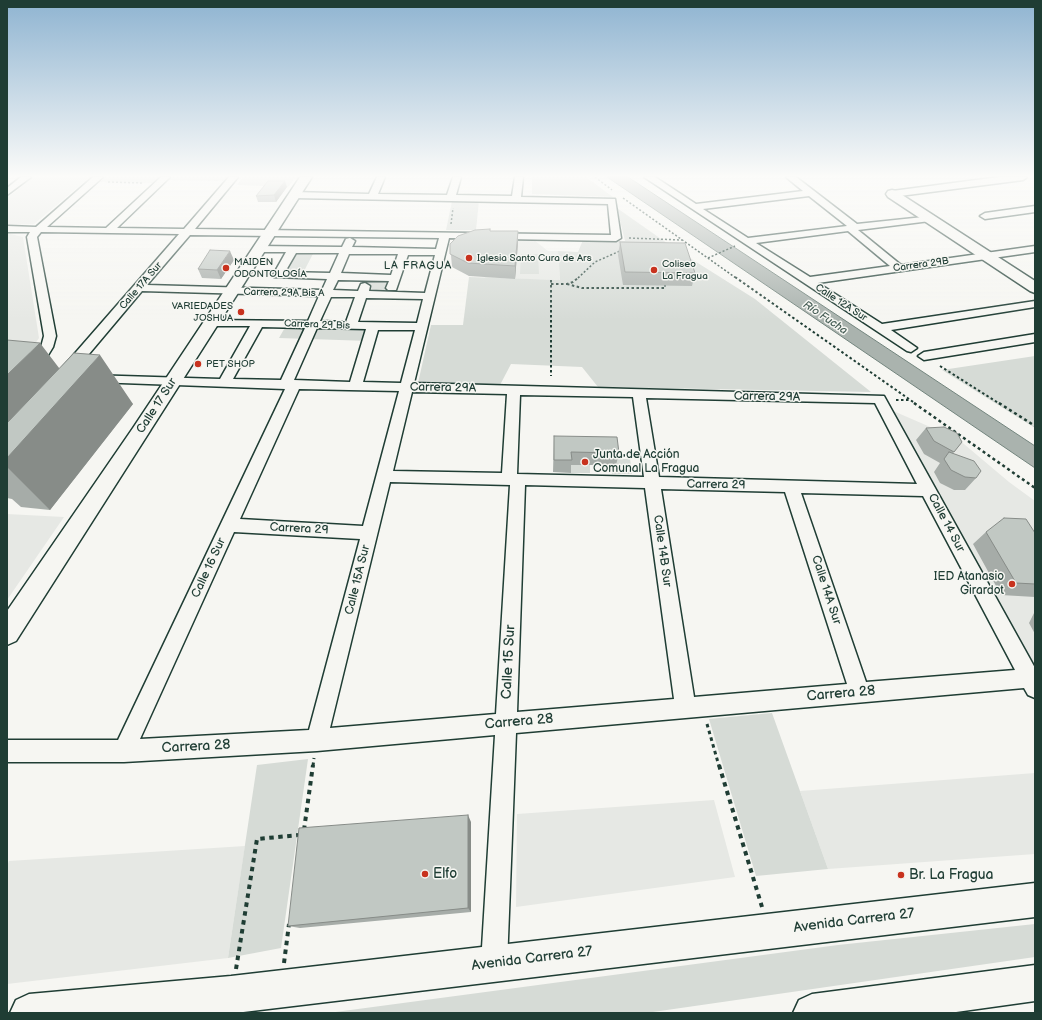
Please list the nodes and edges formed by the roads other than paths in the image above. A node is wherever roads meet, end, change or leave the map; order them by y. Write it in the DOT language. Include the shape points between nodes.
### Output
graph roads {
  1 [pos="43,225"];
  2 [pos="115,225"];
  3 [pos="194,225"];
  4 [pos="274,225"];
  5 [pos="615,225"];
  6 [pos="721,225"];
  7 [pos="848,225"];
  8 [pos="879,225"];
  9 [pos="940,225"];
  10 [pos="852,228"];
  11 [pos="38,229"];
  12 [pos="7,230"];
  13 [pos="109,230"];
  14 [pos="188,231"];
  15 [pos="269,232"];
  16 [pos="353,234"];
  17 [pos="445,235"];
  18 [pos="747,241"];
  19 [pos="258,249"];
  20 [pos="293,249"];
  21 [pos="1035,249"];
  22 [pos="316,250"];
  23 [pos="346,250"];
  24 [pos="404,251"];
  25 [pos="441,252"];
  26 [pos="987,256"];
  27 [pos="899,268"];
  28 [pos="302,275"];
  29 [pos="334,276"];
  30 [pos="368,277"];
  31 [pos="395,278"];
  32 [pos="807,281"];
  33 [pos="139,288"];
  34 [pos="1035,288"];
  35 [pos="231,292"];
  36 [pos="326,294"];
  37 [pos="362,295"];
  38 [pos="390,295"];
  39 [pos="430,296"];
  40 [pos="1035,304"];
  41 [pos="212,322"];
  42 [pos="258,323"];
  43 [pos="312,324"];
  44 [pos="351,326"];
  45 [pos="373,326"];
  46 [pos="422,328"];
  47 [pos="880,328"];
  48 [pos="1035,338"];
  49 [pos="911,348"];
  50 [pos="924,356"];
  51 [pos="55,376"];
  52 [pos="173,382"];
  53 [pos="224,383"];
  54 [pos="290,385"];
  55 [pos="355,386"];
  56 [pos="407,388"];
  57 [pos="514,390"];
  58 [pos="639,393"];
  59 [pos="879,399"];
  60 [pos="384,476"];
  61 [pos="514,480"];
  62 [pos="652,483"];
  63 [pos="791,487"];
  64 [pos="928,490"];
  65 [pos="228,524"];
  66 [pos="370,533"];
  67 [pos="7,633"];
  68 [pos="1032,683"];
  69 [pos="860,693"];
  70 [pos="693,707"];
  71 [pos="506,723"];
  72 [pos="317,740"];
  73 [pos="7,751"];
  74 [pos="124,751"];
  75 [pos="1035,900"];
  76 [pos="494,964"];
  77 [pos="1035,983"];
  78 [pos="29,1013"];
  79 [pos="812,1013"];
  1 -- 11 [label="street"];
  2 -- 13 [label="street"];
  3 -- 14 [label="street, Calle 17A Sur"];
  4 -- 15 [label="main road, Calle 17 Sur"];
  5 -- 17 [label="street" via="616,238"];
  6 -- 18 [label="street, Calle 12A Sur"];
  7 -- 10 [label="street"];
  8 -- 10 [label="street"];
  9 -- 26 [label="main road"];
  10 -- 18 [label="street"];
  10 -- 27 [label="street"];
  11 -- 12 [label="street"];
  11 -- 13 [label="street"];
  11 -- 51 [label="street, Carrera 29A" via="32,237 32,242 50,336 47,347 26,374"];
  13 -- 14 [label="street"];
  14 -- 15 [label="street"];
  14 -- 33 [label="street, Calle 17A Sur"];
  15 -- 16 [label="street"];
  15 -- 19 [label="main road, Calle 17 Sur"];
  16 -- 17 [label="street"];
  16 -- 23 [label="street, Calle 16 Sur"];
  17 -- 25 [label="street, Calle 15A Sur"];
  18 -- 32 [label="street, Calle 12A Sur"];
  19 -- 20 [label="street"];
  19 -- 35 [label="main road, Calle 17 Sur"];
  20 -- 22 [label="street"];
  20 -- 28 [label="street" via="278,275"];
  21 -- 26 [label="street, Carrera 29B"];
  22 -- 23 [label="street"];
  22 -- 28 [label="street"];
  23 -- 24 [label="street"];
  23 -- 29 [label="street, Calle 16 Sur"];
  24 -- 25 [label="street"];
  24 -- 31 [label="street"];
  25 -- 39 [label="street, Calle 15A Sur"];
  26 -- 27 [label="street, Carrera 29B"];
  26 -- 34 [label="main road"];
  27 -- 32 [label="street, Carrera 29B"];
  28 -- 29 [label="street"];
  29 -- 30 [label="street"];
  29 -- 36 [label="street, Calle 16 Sur"];
  30 -- 31 [label="street"];
  30 -- 37 [label="street"];
  31 -- 38 [label="street"];
  32 -- 47 [label="street, Calle 12A Sur"];
  33 -- 35 [label="street, Carrera 29A Bis A"];
  33 -- 51 [label="street, Calle 17A Sur"];
  35 -- 36 [label="street, Carrera 29A Bis A"];
  35 -- 41 [label="main road, Calle 17 Sur"];
  36 -- 37 [label="street, Carrera 29A Bis A"];
  36 -- 43 [label="street, Calle 16 Sur"];
  37 -- 38 [label="street, Carrera 29A Bis A"];
  37 -- 44 [label="street"];
  38 -- 39 [label="street, Carrera 29A Bis A"];
  39 -- 46 [label="street, Calle 15A Sur"];
  40 -- 47 [label="street"];
  41 -- 42 [label="street, Carrera 29 Bis"];
  41 -- 52 [label="main road, Calle 17 Sur"];
  42 -- 43 [label="street, Carrera 29 Bis"];
  42 -- 53 [label="street"];
  43 -- 44 [label="street, Carrera 29 Bis"];
  43 -- 54 [label="street, Calle 16 Sur"];
  44 -- 45 [label="street, Carrera 29 Bis"];
  45 -- 46 [label="street, Carrera 29 Bis"];
  45 -- 55 [label="street"];
  46 -- 56 [label="street, Calle 15A Sur"];
  47 -- 49 [label="street, Calle 12A Sur"];
  48 -- 50 [label="street"];
  51 -- 52 [label="street, Carrera 29A"];
  52 -- 53 [label="street, Carrera 29A"];
  52 -- 67 [label="main road, Calle 17 Sur"];
  53 -- 54 [label="street, Carrera 29A"];
  54 -- 55 [label="street, Carrera 29A"];
  54 -- 65 [label="street, Calle 16 Sur"];
  55 -- 56 [label="street, Carrera 29A"];
  56 -- 57 [label="street, Carrera 29A"];
  56 -- 60 [label="street, Calle 15A Sur"];
  57 -- 58 [label="street, Carrera 29A"];
  57 -- 61 [label="street, Calle 15 Sur"];
  58 -- 59 [label="street, Carrera 29A"];
  58 -- 62 [label="street, Calle 14B Sur"];
  59 -- 64 [label="street, Calle 14 Sur"];
  60 -- 61 [label="street, Carrera 29"];
  60 -- 66 [label="street, Calle 15A Sur"];
  61 -- 62 [label="street, Carrera 29"];
  61 -- 71 [label="street, Calle 15 Sur"];
  62 -- 63 [label="street, Carrera 29"];
  62 -- 70 [label="street, Calle 14B Sur"];
  63 -- 64 [label="street, Carrera 29"];
  63 -- 69 [label="street, Calle 14A Sur"];
  64 -- 68 [label="street, Calle 14 Sur"];
  65 -- 66 [label="street, Carrera 29"];
  65 -- 74 [label="street, Calle 16 Sur"];
  66 -- 72 [label="street, Calle 15A Sur"];
  68 -- 69 [label="street, Carrera 28"];
  69 -- 70 [label="street, Carrera 28"];
  70 -- 71 [label="street, Carrera 28"];
  71 -- 72 [label="street, Carrera 28"];
  71 -- 76 [label="street, Calle 15 Sur"];
  72 -- 74 [label="street, Carrera 28"];
  73 -- 74 [label="street, Carrera 28"];
  75 -- 76 [label="main road, Avenida Carrera 27"];
  76 -- 78 [label="main road, Avenida Carrera 27" via="231,995"];
  77 -- 79 [label="main road"];
}
